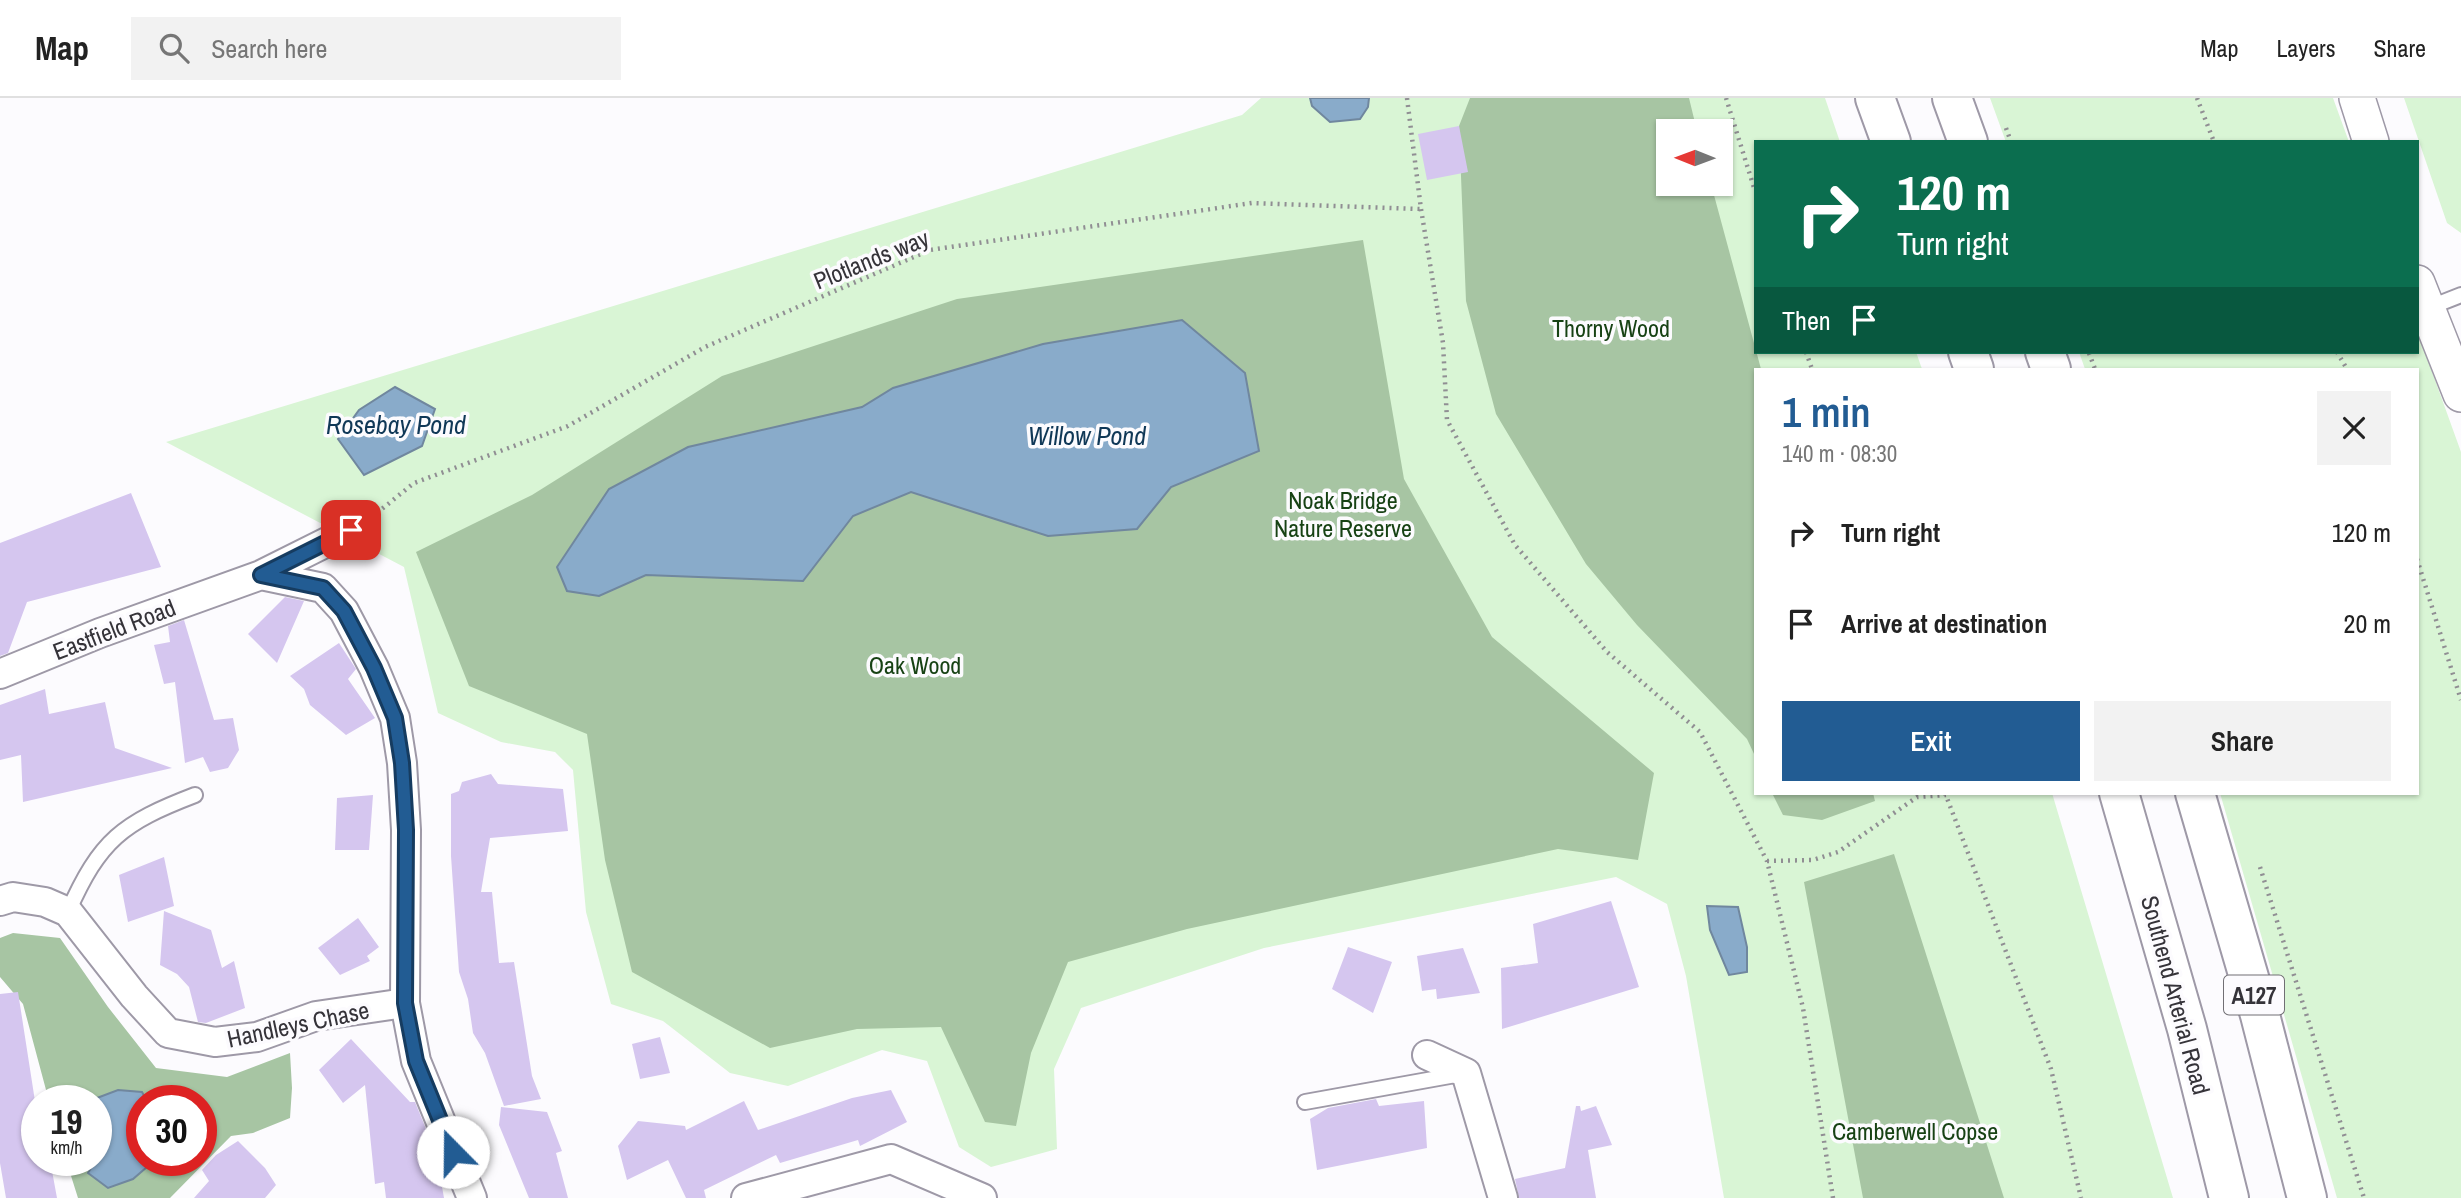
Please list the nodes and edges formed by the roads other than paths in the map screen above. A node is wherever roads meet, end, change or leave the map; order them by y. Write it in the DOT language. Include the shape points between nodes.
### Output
graph roads {
  1 [pos="1875,98"];
  2 [pos="1952,98"];
  3 [pos="2357,98"];
  4 [pos="1890,140"];
  5 [pos="1967,140"];
  6 [pos="2370,140"];
  7 [pos="2422,295"];
  8 [pos="2461,295"];
  9 [pos="2461,394"];
  10 [pos="351,530"];
  11 [pos="261,575"];
  12 [pos="0,674"];
  13 [pos="195,795"];
  14 [pos="2120,795"];
  15 [pos="2196,795"];
  16 [pos="0,901"];
  17 [pos="68,912"];
  18 [pos="405,1003"];
  19 [pos="1427,1055"];
  20 [pos="1466,1073"];
  21 [pos="1305,1102"];
  22 [pos="472,1198"];
  23 [pos="746,1198"];
  24 [pos="982,1198"];
  25 [pos="1503,1198"];
  26 [pos="2229,1198"];
  27 [pos="2307,1198"];
  1 -- 4 [label="highway"];
  2 -- 5 [label="highway"];
  3 -- 6 [label="street"];
  7 -- 8 [label="lane"];
  7 -- 9 [label="street"];
  10 -- 11 [label="street, Eastfield Road"];
  11 -- 12 [label="street, Eastfield Road"];
  11 -- 18 [label="street" via="323,588 344,611 395,718 406,830"];
  13 -- 17 [label="lane" via="151,812 107,846 85,874"];
  14 -- 26 [label="highway, Southend Arterial Road" via="2187,1029"];
  15 -- 27 [label="highway, A127"];
  16 -- 17 [label="street" via="13,897 45,902"];
  17 -- 18 [label="street, Handleys Chase" via="168,1033 215,1042 257,1037 316,1016"];
  18 -- 22 [label="street" via="416,1061"];
  19 -- 20 [label="street"];
  20 -- 21 [label="lane"];
  20 -- 25 [label="street"];
  23 -- 24 [label="street" via="891,1159"];
}
